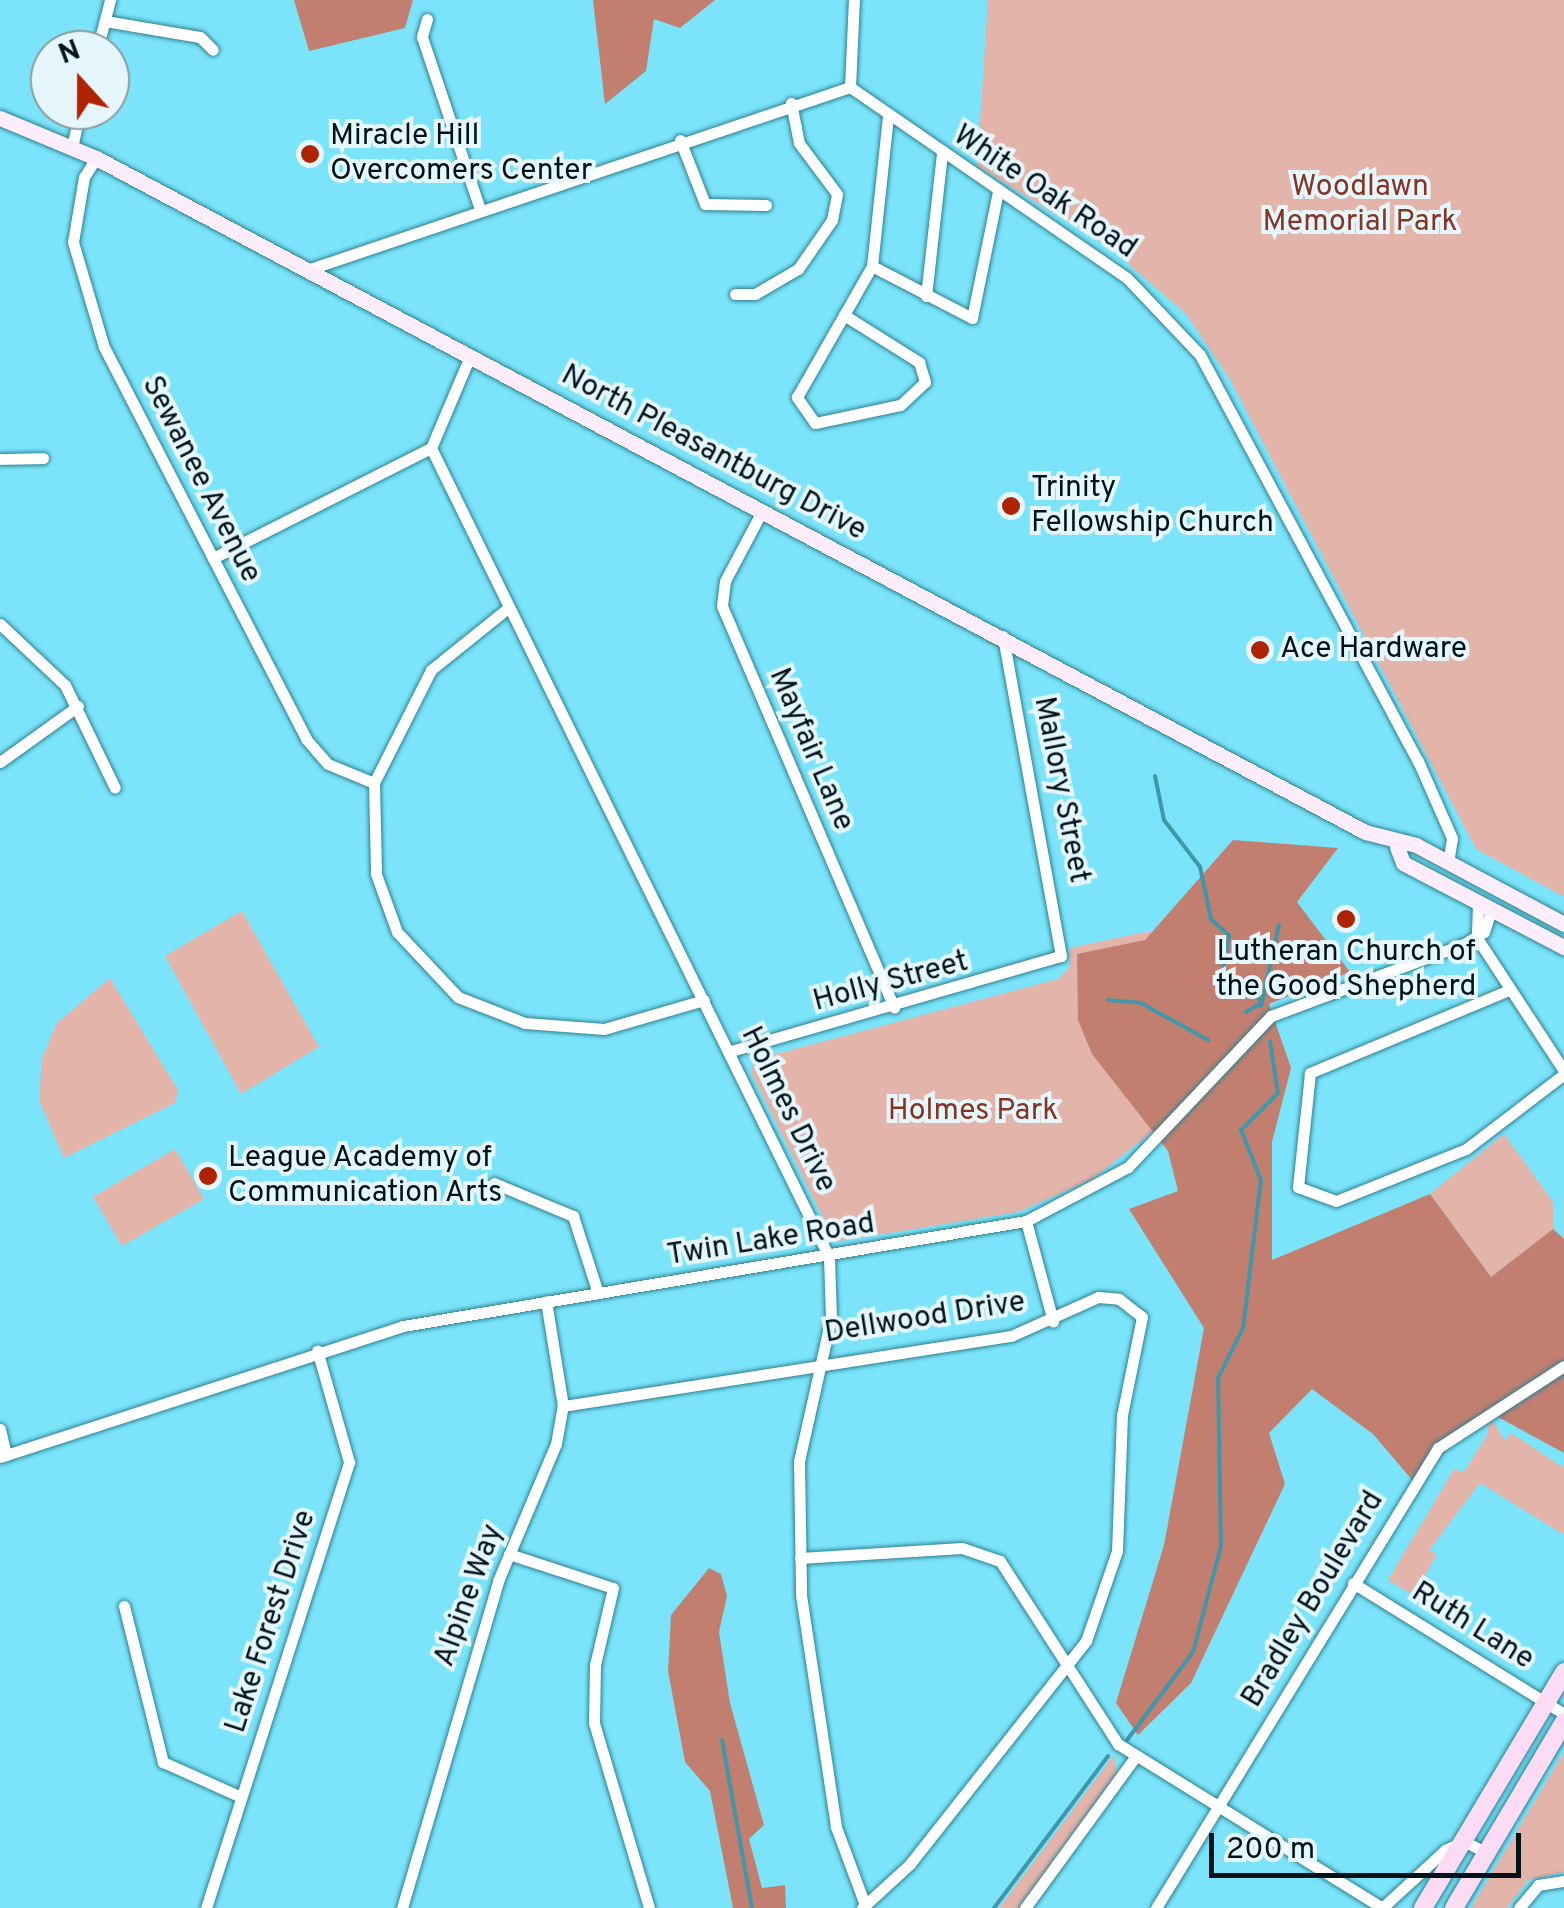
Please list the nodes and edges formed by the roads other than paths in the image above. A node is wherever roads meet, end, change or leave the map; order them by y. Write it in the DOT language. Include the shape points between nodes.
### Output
graph roads {
  1 [pos="110,0"];
  2 [pos="854,0"];
  3 [pos="427,19"];
  4 [pos="105,21"];
  5 [pos="103,30"];
  6 [pos="213,50"];
  7 [pos="850,87"];
  8 [pos="791,103"];
  9 [pos="888,117"];
  10 [pos="0,118"];
  11 [pos="76,130"];
  12 [pos="680,140"];
  13 [pos="72,148"];
  14 [pos="942,154"];
  15 [pos="96,158"];
  16 [pos="998,191"];
  17 [pos="766,204"];
  18 [pos="480,210"];
  19 [pos="872,266"];
  20 [pos="307,270"];
  21 [pos="734,294"];
  22 [pos="926,296"];
  23 [pos="844,315"];
  24 [pos="470,356"];
  25 [pos="432,448"];
  26 [pos="43,458"];
  27 [pos="0,459"];
  28 [pos="760,512"];
  29 [pos="213,558"];
  30 [pos="508,608"];
  31 [pos="0,624"];
  32 [pos="1003,635"];
  33 [pos="78,706"];
  34 [pos="0,762"];
  35 [pos="374,783"];
  36 [pos="115,788"];
  37 [pos="1397,847"];
  38 [pos="1448,863"];
  39 [pos="1485,907"];
  40 [pos="1564,924"];
  41 [pos="1478,938"];
  42 [pos="1564,947"];
  43 [pos="1061,956"];
  44 [pos="1509,990"];
  45 [pos="704,1000"];
  46 [pos="894,1008"];
  47 [pos="731,1051"];
  48 [pos="1564,1072"];
  49 [pos="494,1182"];
  50 [pos="1026,1221"];
  51 [pos="830,1257"];
  52 [pos="598,1293"];
  53 [pos="546,1302"];
  54 [pos="1053,1320"];
  55 [pos="317,1350"];
  56 [pos="820,1362"];
  57 [pos="1564,1366"];
  58 [pos="563,1406"];
  59 [pos="0,1429"];
  60 [pos="3,1456"];
  61 [pos="508,1554"];
  62 [pos="800,1558"];
  63 [pos="1353,1583"];
  64 [pos="124,1606"];
  65 [pos="1070,1667"];
  66 [pos="1564,1672"];
  67 [pos="1546,1703"];
  68 [pos="1564,1714"];
  69 [pos="1564,1722"];
  70 [pos="1135,1757"];
  71 [pos="241,1797"];
  72 [pos="1217,1808"];
  73 [pos="1464,1842"];
  74 [pos="1486,1853"];
  75 [pos="1564,1881"];
  76 [pos="864,1906"];
  77 [pos="206,1908"];
  78 [pos="402,1908"];
  79 [pos="649,1908"];
  80 [pos="1025,1908"];
  81 [pos="1156,1908"];
  82 [pos="1382,1908"];
  83 [pos="1423,1908"];
  84 [pos="1454,1908"];
  85 [pos="1519,1908"];
  1 -- 4 [label="street"];
  2 -- 7 [label="street"];
  3 -- 18 [label="street" via="422,38"];
  4 -- 5 [label="street"];
  4 -- 6 [label="street" via="200,37"];
  7 -- 8 [label="street"];
  7 -- 9 [label="street, White Oak Road"];
  8 -- 12 [label="street"];
  8 -- 21 [label="street" via="799,144 837,194 832,220 798,269 755,294"];
  9 -- 14 [label="street, White Oak Road"];
  9 -- 19 [label="street"];
  10 -- 13 [label="main road, North Pleasantburg Drive"];
  11 -- 13 [label="street"];
  12 -- 17 [label="street" via="705,204"];
  12 -- 18 [label="street"];
  13 -- 15 [label="main road, North Pleasantburg Drive"];
  14 -- 16 [label="street, White Oak Road"];
  14 -- 22 [label="street"];
  15 -- 20 [label="main road, North Pleasantburg Drive"];
  15 -- 29 [label="street, Sewanee Avenue" via="74,220 82,296"];
  16 -- 22 [label="street" via="975,316"];
  16 -- 38 [label="street, White Oak Road" via="1127,278 1229,398 1418,761 1452,838"];
  18 -- 20 [label="street"];
  19 -- 22 [label="street"];
  19 -- 23 [label="street"];
  20 -- 24 [label="main road, North Pleasantburg Drive"];
  23 -- 23 [label="street" via="798,397 814,423 900,405 925,382 918,362"];
  24 -- 25 [label="street"];
  24 -- 28 [label="main road, North Pleasantburg Drive"];
  25 -- 29 [label="street"];
  25 -- 30 [label="street, Holmes Drive"];
  26 -- 27 [label="street"];
  28 -- 32 [label="main road, North Pleasantburg Drive"];
  28 -- 46 [label="street, Mayfair Lane" via="725,581 722,606"];
  29 -- 35 [label="street, Sewanee Avenue" via="306,740 328,764"];
  30 -- 35 [label="street" via="431,670"];
  30 -- 45 [label="street, Holmes Drive"];
  31 -- 33 [label="street" via="33,646"];
  32 -- 37 [label="main road, North Pleasantburg Drive"];
  32 -- 43 [label="street, Mallory Street"];
  33 -- 34 [label="street"];
  33 -- 36 [label="street"];
  35 -- 45 [label="street" via="385,908 414,957 458,997 525,1023 576,1029 646,1022"];
  37 -- 38 [label="main road, North Pleasantburg Drive" via="1416,845"];
  37 -- 39 [label="main road, North Pleasantburg Drive" via="1403,863"];
  38 -- 40 [label="main road, North Pleasantburg Drive"];
  39 -- 41 [label="street"];
  39 -- 42 [label="main road, North Pleasantburg Drive"];
  41 -- 44 [label="street"];
  41 -- 50 [label="street, Twin Lake Road" via="1271,1016 1116,1177"];
  43 -- 46 [label="street, Holly Street"];
  44 -- 48 [label="street"];
  44 -- 48 [label="street" via="1310,1072 1298,1188 1336,1201 1466,1150"];
  45 -- 47 [label="street, Holmes Drive"];
  46 -- 47 [label="street, Holly Street"];
  47 -- 51 [label="street, Holmes Drive"];
  49 -- 52 [label="street" via="574,1216"];
  50 -- 51 [label="street, Twin Lake Road"];
  50 -- 54 [label="street"];
  51 -- 52 [label="street, Twin Lake Road"];
  51 -- 56 [label="street"];
  52 -- 53 [label="street, Twin Lake Road"];
  53 -- 55 [label="street, Twin Lake Road"];
  53 -- 58 [label="street, Alpine Way"];
  54 -- 56 [label="street, Dellwood Drive" via="1011,1336"];
  54 -- 65 [label="street, Dellwood Drive" via="1108,1296 1135,1308 1145,1328 1122,1415 1117,1551"];
  55 -- 60 [label="street, Twin Lake Road"];
  55 -- 71 [label="street, Lake Forest Drive" via="349,1462"];
  56 -- 58 [label="street, Dellwood Drive"];
  56 -- 62 [label="street" via="801,1440"];
  57 -- 63 [label="street, Bradley Boulevard" via="1438,1448"];
  58 -- 61 [label="street, Alpine Way"];
  59 -- 60 [label="street"];
  61 -- 78 [label="street, Alpine Way"];
  61 -- 79 [label="street" via="613,1588 594,1665 594,1723"];
  62 -- 65 [label="street" via="944,1548 990,1555 1021,1584"];
  62 -- 76 [label="street" via="836,1827"];
  63 -- 67 [label="street, Ruth Lane"];
  63 -- 72 [label="street, Bradley Boulevard"];
  64 -- 71 [label="street" via="164,1762"];
  65 -- 70 [label="street" via="1104,1727"];
  65 -- 76 [label="street, Dellwood Drive" via="910,1864"];
  66 -- 67 [label="main road"];
  67 -- 68 [label="street, Ruth Lane"];
  67 -- 73 [label="main road"];
  69 -- 74 [label="main road"];
  70 -- 72 [label="street"];
  70 -- 80 [label="street"];
  71 -- 77 [label="street, Lake Forest Drive"];
  72 -- 81 [label="street, Bradley Boulevard"];
  72 -- 82 [label="street"];
  73 -- 74 [label="street"];
  73 -- 82 [label="street" via="1433,1858"];
  73 -- 83 [label="main road"];
  74 -- 84 [label="main road"];
  75 -- 85 [label="street" via="1538,1885"];
}
